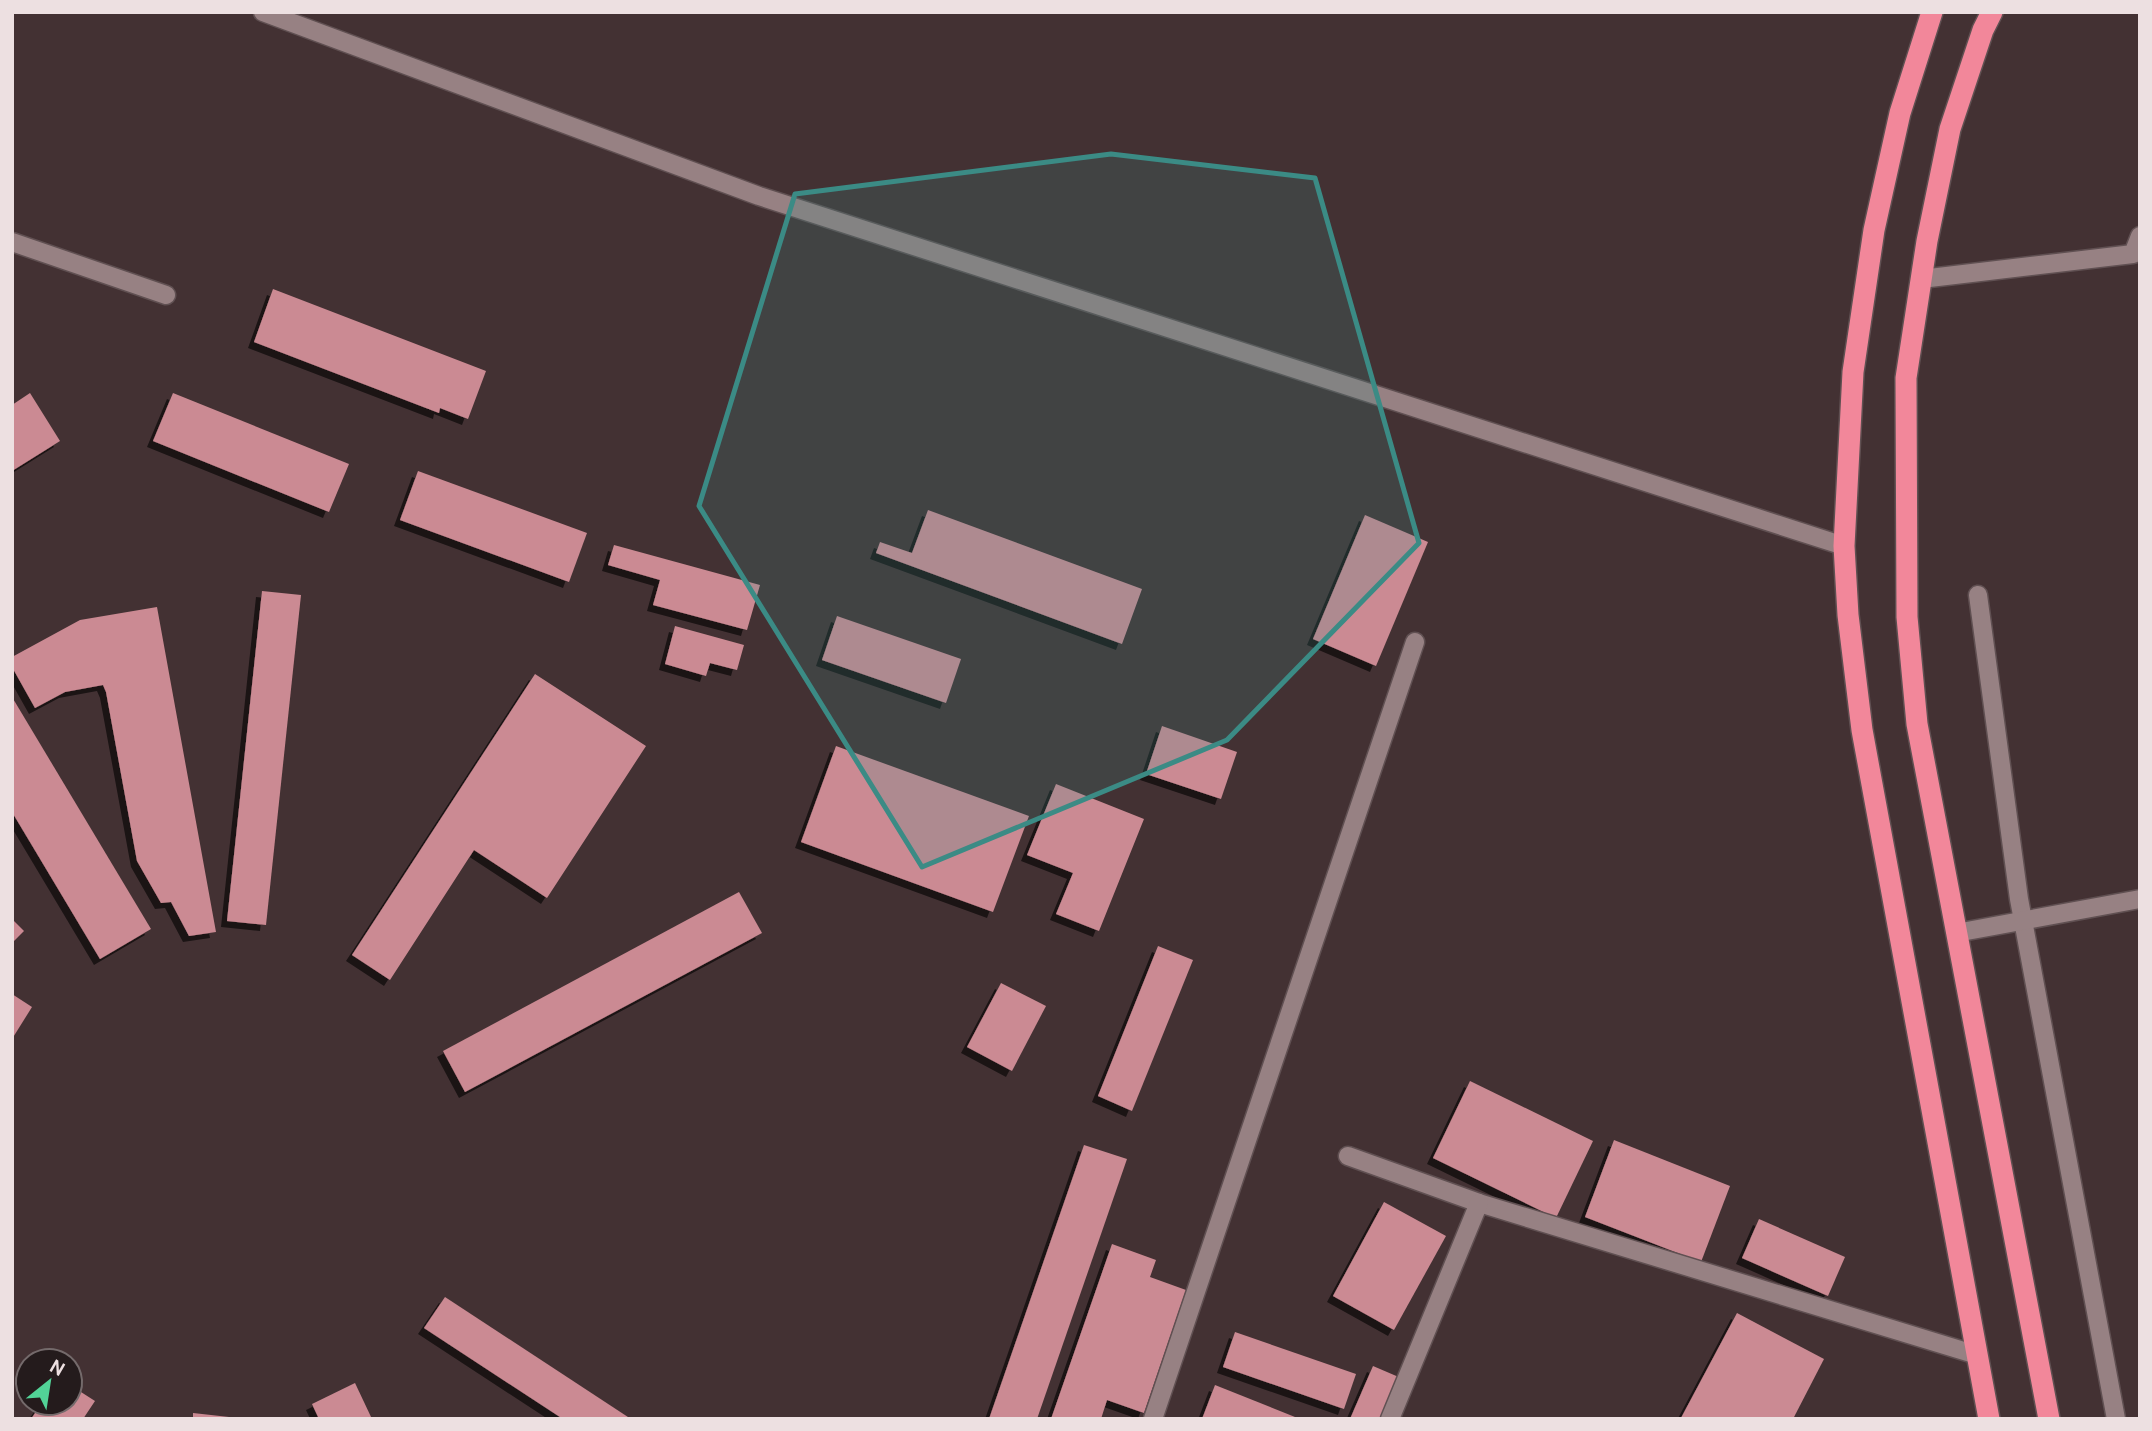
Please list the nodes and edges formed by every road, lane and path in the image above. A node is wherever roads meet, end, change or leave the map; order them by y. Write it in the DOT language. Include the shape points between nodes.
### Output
graph roads {
  1 [pos="263,12"];
  2 [pos="1932,12"];
  3 [pos="1992,12"];
  4 [pos="2140,236"];
  5 [pos="12,242"];
  6 [pos="2136,255"];
  7 [pos="1921,279"];
  8 [pos="166,295"];
  9 [pos="1843,546"];
  10 [pos="1978,595"];
  11 [pos="1415,642"];
  12 [pos="2140,899"];
  13 [pos="2025,921"];
  14 [pos="1956,933"];
  15 [pos="1348,1156"];
  16 [pos="1479,1203"];
  17 [pos="1977,1355"];
  18 [pos="1153,1419"];
  19 [pos="1391,1419"];
  20 [pos="1989,1419"];
  21 [pos="2049,1419"];
  22 [pos="2116,1419"];
  1 -- 9 [label="street" via="759,196"];
  2 -- 9 [label="highway" via="1900,113 1874,230 1853,372"];
  3 -- 7 [label="highway" via="1950,129"];
  4 -- 6 [label="street"];
  5 -- 8 [label="street"];
  6 -- 7 [label="street"];
  7 -- 14 [label="highway" via="1906,377 1907,617 1917,724"];
  9 -- 17 [label="highway" via="1862,730"];
  10 -- 13 [label="street"];
  11 -- 18 [label="street"];
  12 -- 13 [label="street"];
  13 -- 14 [label="street"];
  13 -- 22 [label="street"];
  14 -- 21 [label="highway"];
  15 -- 16 [label="street"];
  16 -- 17 [label="street"];
  16 -- 19 [label="street"];
  17 -- 20 [label="highway"];
}
